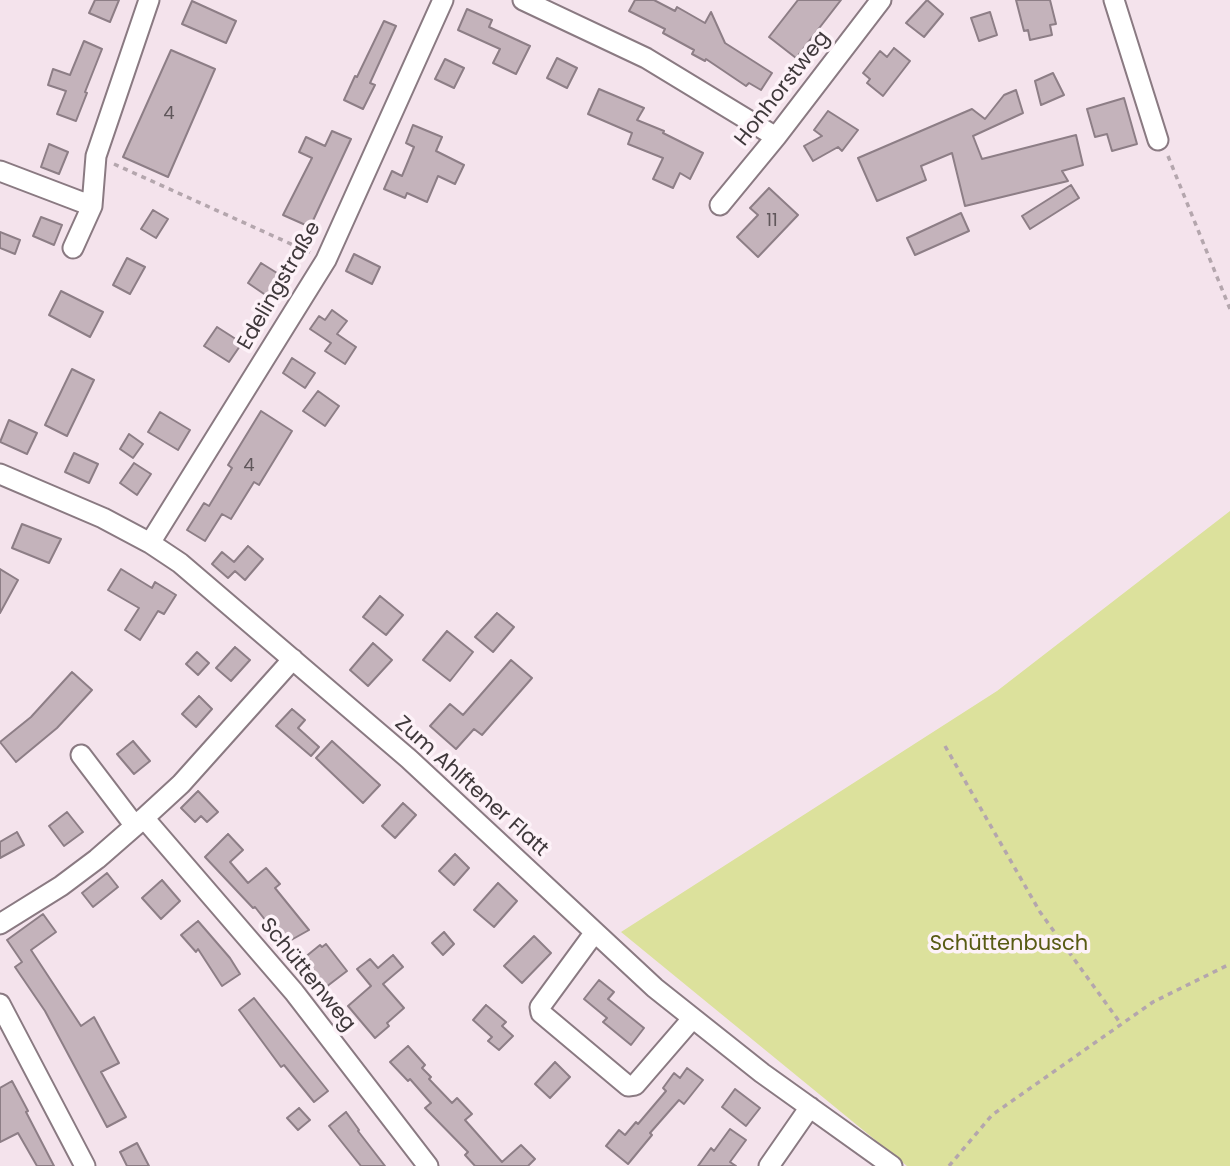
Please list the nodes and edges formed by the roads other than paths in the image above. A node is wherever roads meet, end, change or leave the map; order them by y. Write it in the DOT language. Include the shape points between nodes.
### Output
graph roads {
  1 [pos="149,0"];
  2 [pos="443,0"];
  3 [pos="523,0"];
  4 [pos="881,0"];
  5 [pos="1114,0"];
  6 [pos="776,137"];
  7 [pos="1158,140"];
  8 [pos="0,171"];
  9 [pos="720,205"];
  10 [pos="92,206"];
  11 [pos="73,248"];
  12 [pos="0,474"];
  13 [pos="150,543"];
  14 [pos="293,659"];
  15 [pos="81,755"];
  16 [pos="140,822"];
  17 [pos="0,924"];
  18 [pos="595,932"];
  19 [pos="0,1004"];
  20 [pos="692,1019"];
  21 [pos="810,1107"];
  22 [pos="85,1166"];
  23 [pos="428,1166"];
  24 [pos="769,1166"];
  25 [pos="892,1166"];
  1 -- 10 [label="street" via="96,156"];
  2 -- 13 [label="street, Edelingstraße" via="326,260"];
  3 -- 6 [label="street" via="646,58"];
  4 -- 6 [label="street, Honhorstweg"];
  5 -- 7 [label="street"];
  6 -- 9 [label="street, Honhorstweg"];
  8 -- 10 [label="street"];
  10 -- 11 [label="street"];
  12 -- 13 [label="street, Zum Ahlftener Flatt"];
  13 -- 14 [label="street, Zum Ahlftener Flatt"];
  14 -- 16 [label="street" via="181,784"];
  14 -- 18 [label="street, Zum Ahlftener Flatt" via="409,759"];
  15 -- 16 [label="street, Schüttenweg"];
  16 -- 17 [label="street" via="61,887"];
  16 -- 23 [label="street, Schüttenweg" via="294,992"];
  18 -- 20 [label="street, Zum Ahlftener Flatt"];
  18 -- 20 [label="street" via="540,1007 541,1013 628,1086 635,1085"];
  19 -- 22 [label="street"];
  20 -- 21 [label="street, Zum Ahlftener Flatt"];
  21 -- 24 [label="street"];
  21 -- 25 [label="street, Zum Ahlftener Flatt"];
}
